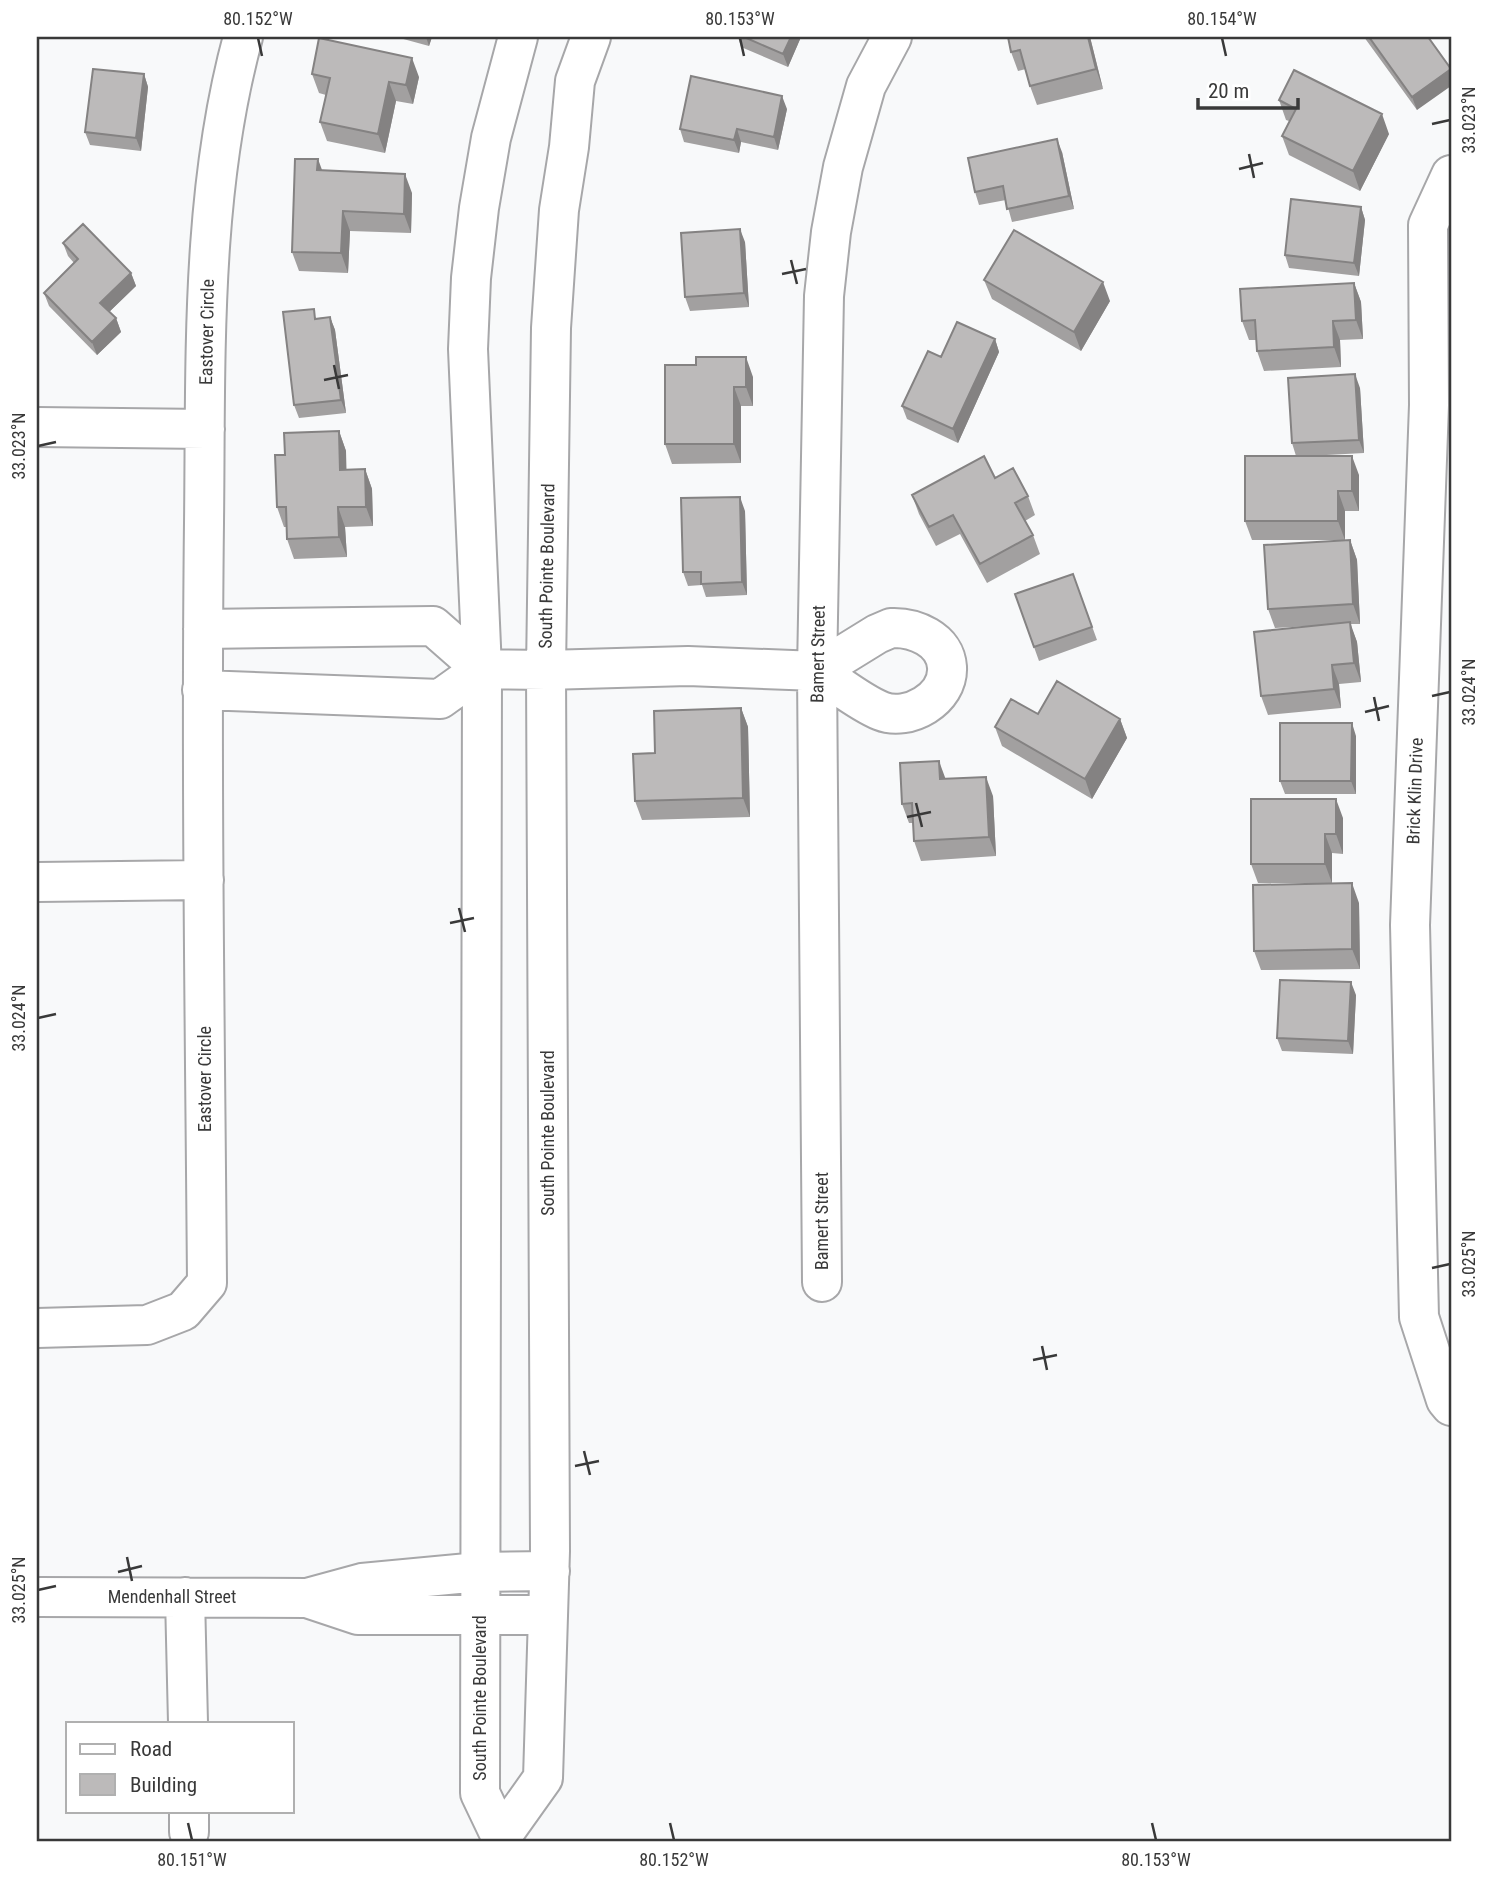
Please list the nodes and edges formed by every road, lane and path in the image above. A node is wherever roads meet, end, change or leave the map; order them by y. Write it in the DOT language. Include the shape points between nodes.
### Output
graph roads {
  1 [pos="243,37"];
  2 [pos="518,37"];
  3 [pos="591,37"];
  4 [pos="892,37"];
  5 [pos="1451,175"];
  6 [pos="37,427"];
  7 [pos="205,429"];
  8 [pos="203,629"];
  9 [pos="482,669"];
  10 [pos="546,670"];
  11 [pos="817,671"];
  12 [pos="202,690"];
  13 [pos="204,880"];
  14 [pos="37,883"];
  15 [pos="1434,1237"];
  16 [pos="822,1282"];
  17 [pos="37,1328"];
  18 [pos="1451,1406"];
  19 [pos="479,1572"];
  20 [pos="550,1572"];
  21 [pos="37,1597"];
  22 [pos="185,1597"];
  23 [pos="307,1598"];
  24 [pos="479,1614"];
  25 [pos="548,1615"];
  26 [pos="188,1722"];
  27 [pos="501,1840"];
  1 -- 7 [label="street, Eastover Circle" via="212,215"];
  2 -- 9 [label="street, South Pointe Boulevard" via="491,138 471,278 468,349"];
  3 -- 10 [label="street, South Pointe Boulevard" via="575,81 559,210 551,328"];
  4 -- 11 [label="street, Bamert Street" via="866,86 831,232 824,296"];
  5 -- 15 [label="street, Brick Klin Drive" via="1428,225 1429,405 1410,925"];
  6 -- 7 [label="street"];
  7 -- 8 [label="street, Eastover Circle"];
  8 -- 9 [label="street" via="433,626"];
  8 -- 12 [label="street, Eastover Circle"];
  9 -- 10 [label="street"];
  9 -- 12 [label="street" via="440,699"];
  9 -- 19 [label="street, South Pointe Boulevard"];
  10 -- 11 [label="street" via="688,666"];
  10 -- 20 [label="street, South Pointe Boulevard"];
  11 -- 16 [label="street, Bamert Street"];
  12 -- 13 [label="street, Eastover Circle"];
  13 -- 14 [label="street"];
  13 -- 17 [label="street, Eastover Circle" via="207,1283 183,1311 147,1325"];
  15 -- 18 [label="street, Brick Klin Drive" via="1419,1317"];
  19 -- 20 [label="street, Mendenhall Street"];
  19 -- 23 [label="street, Mendenhall Street" via="362,1583"];
  19 -- 24 [label="street, South Pointe Boulevard"];
  20 -- 25 [label="street, South Pointe Boulevard"];
  21 -- 22 [label="street, Mendenhall Street"];
  22 -- 23 [label="street, Mendenhall Street"];
  22 -- 26 [label="street"];
  23 -- 24 [label="street, Mendenhall Street" via="358,1615"];
  24 -- 25 [label="street, Mendenhall Street"];
  24 -- 27 [label="street, South Pointe Boulevard" via="480,1793"];
  25 -- 27 [label="street, South Pointe Boulevard" via="543,1778"];
}
